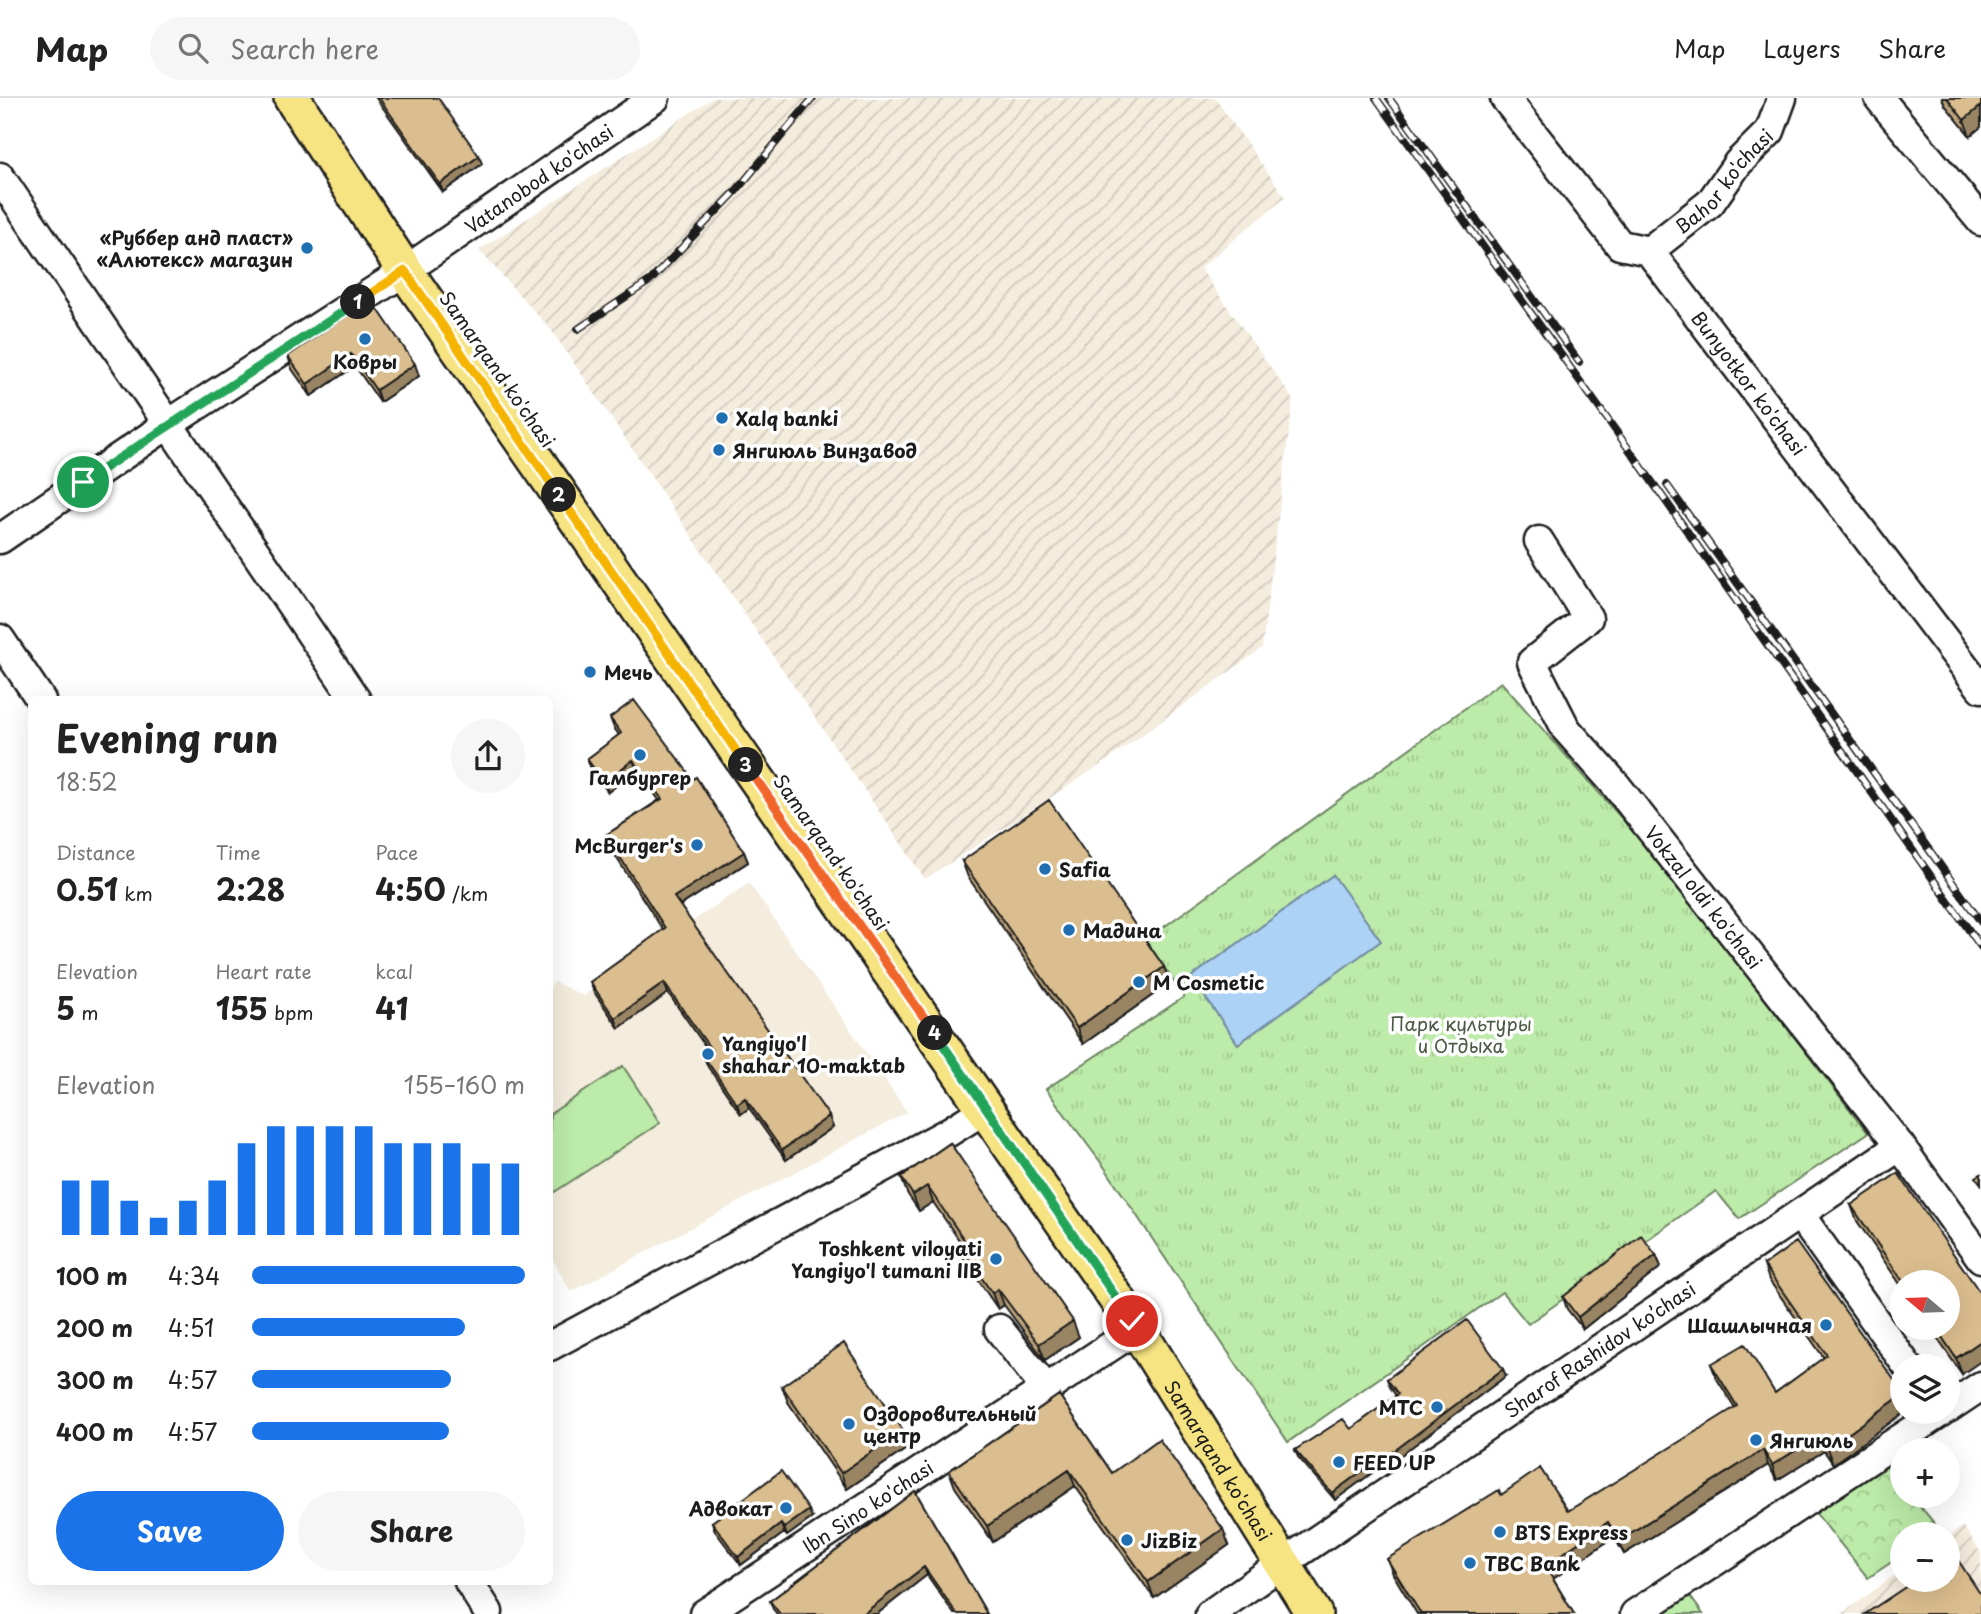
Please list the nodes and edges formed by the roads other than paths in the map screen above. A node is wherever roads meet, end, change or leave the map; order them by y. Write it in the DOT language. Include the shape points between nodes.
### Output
graph roads {
  1 [pos="292,98"];
  2 [pos="318,98"];
  3 [pos="655,98"];
  4 [pos="1505,98"];
  5 [pos="1782,98"];
  6 [pos="1879,98"];
  7 [pos="0,177"];
  8 [pos="1981,221"];
  9 [pos="1649,251"];
  10 [pos="413,265"];
  11 [pos="167,425"];
  12 [pos="0,539"];
  13 [pos="1539,541"];
  14 [pos="0,639"];
  15 [pos="1981,688"];
  16 [pos="38,696"];
  17 [pos="353,696"];
  18 [pos="995,1103"];
  19 [pos="1900,1146"];
  20 [pos="1800,1215"];
  21 [pos="1981,1258"];
  22 [pos="999,1329"];
  23 [pos="1137,1329"];
  24 [pos="553,1344"];
  25 [pos="1899,1354"];
  26 [pos="1981,1386"];
  27 [pos="1046,1389"];
  28 [pos="1960,1400"];
  29 [pos="1923,1424"];
  30 [pos="1291,1558"];
  31 [pos="471,1585"];
  32 [pos="487,1613"];
  33 [pos="704,1614"];
  34 [pos="1210,1614"];
  35 [pos="1314,1614"];
  36 [pos="1335,1614"];
  37 [pos="1635,1614"];
  1 -- 10 [label="main road, Samarqand ko'chasi"];
  2 -- 10 [label="main road, Samarqand ko'chasi"];
  3 -- 10 [label="street, Vatanobod ko'chasi"];
  4 -- 9 [label="street" via="1620,246"];
  5 -- 9 [label="street, Bahor ko'chasi" via="1770,131 1738,163 1710,203"];
  6 -- 8 [label="street"];
  7 -- 11 [label="street"];
  9 -- 15 [label="street, Bunyotkor ko'chasi"];
  10 -- 11 [label="street, Vatanobod ko'chasi"];
  10 -- 18 [label="main road, Samarqand ko'chasi"];
  11 -- 12 [label="street, Vatanobod ko'chasi"];
  11 -- 17 [label="street"];
  13 -- 19 [label="street, Vokzal oldi ko'chasi" via="1588,618 1532,662 1566,729 1624,795"];
  14 -- 16 [label="street"];
  18 -- 23 [label="main road, Samarqand ko'chasi"];
  18 -- 24 [label="street"];
  18 -- 30 [label="main road, Samarqand ko'chasi" via="1145,1313"];
  19 -- 20 [label="street, Sharof Rashidov ko’chasi"];
  19 -- 21 [label="street, Vokzal oldi ko'chasi"];
  20 -- 25 [label="street"];
  20 -- 30 [label="street, Sharof Rashidov ko’chasi"];
  22 -- 27 [label="street"];
  23 -- 27 [label="street, Ibn Sino ko'chasi"];
  23 -- 30 [label="main road, Samarqand ko'chasi"];
  26 -- 28 [label="street"];
  27 -- 33 [label="street, Ibn Sino ko'chasi"];
  29 -- 37 [label="street"];
  30 -- 34 [label="street, Sharof Rashidov ko’chasi"];
  30 -- 35 [label="main road, Samarqand ko'chasi"];
  30 -- 36 [label="main road, Samarqand ko'chasi"];
  31 -- 32 [label="street"];
}
